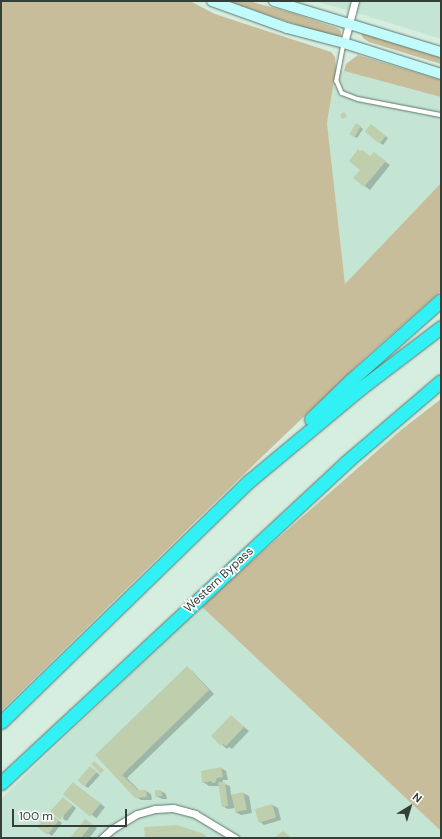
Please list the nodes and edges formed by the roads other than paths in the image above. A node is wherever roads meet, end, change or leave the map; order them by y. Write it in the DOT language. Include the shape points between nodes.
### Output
graph roads {
  1 [pos="212,1"];
  2 [pos="274,1"];
  3 [pos="355,1"];
  4 [pos="350,23"];
  5 [pos="344,43"];
  6 [pos="441,52"];
  7 [pos="441,74"];
  8 [pos="441,115"];
  9 [pos="441,300"];
  10 [pos="441,327"];
  11 [pos="441,381"];
  12 [pos="441,387"];
  13 [pos="400,414"];
  14 [pos="249,480"];
  15 [pos="1,722"];
  16 [pos="1,783"];
  17 [pos="102,838"];
  18 [pos="235,838"];
  1 -- 5 [label="main road" via="287,28"];
  2 -- 4 [label="main road"];
  3 -- 4 [label="street"];
  4 -- 5 [label="street"];
  4 -- 6 [label="main road"];
  5 -- 7 [label="main road"];
  5 -- 8 [label="lane" via="337,81 342,93 358,99"];
  9 -- 14 [label="highway" via="351,380"];
  10 -- 14 [label="highway" via="361,388"];
  11 -- 13 [label="highway, Western Bypass"];
  12 -- 13 [label="highway"];
  13 -- 16 [label="highway, Western Bypass"];
  14 -- 15 [label="highway"];
  17 -- 18 [label="street" via="137,814 173,808 195,814"];
}
